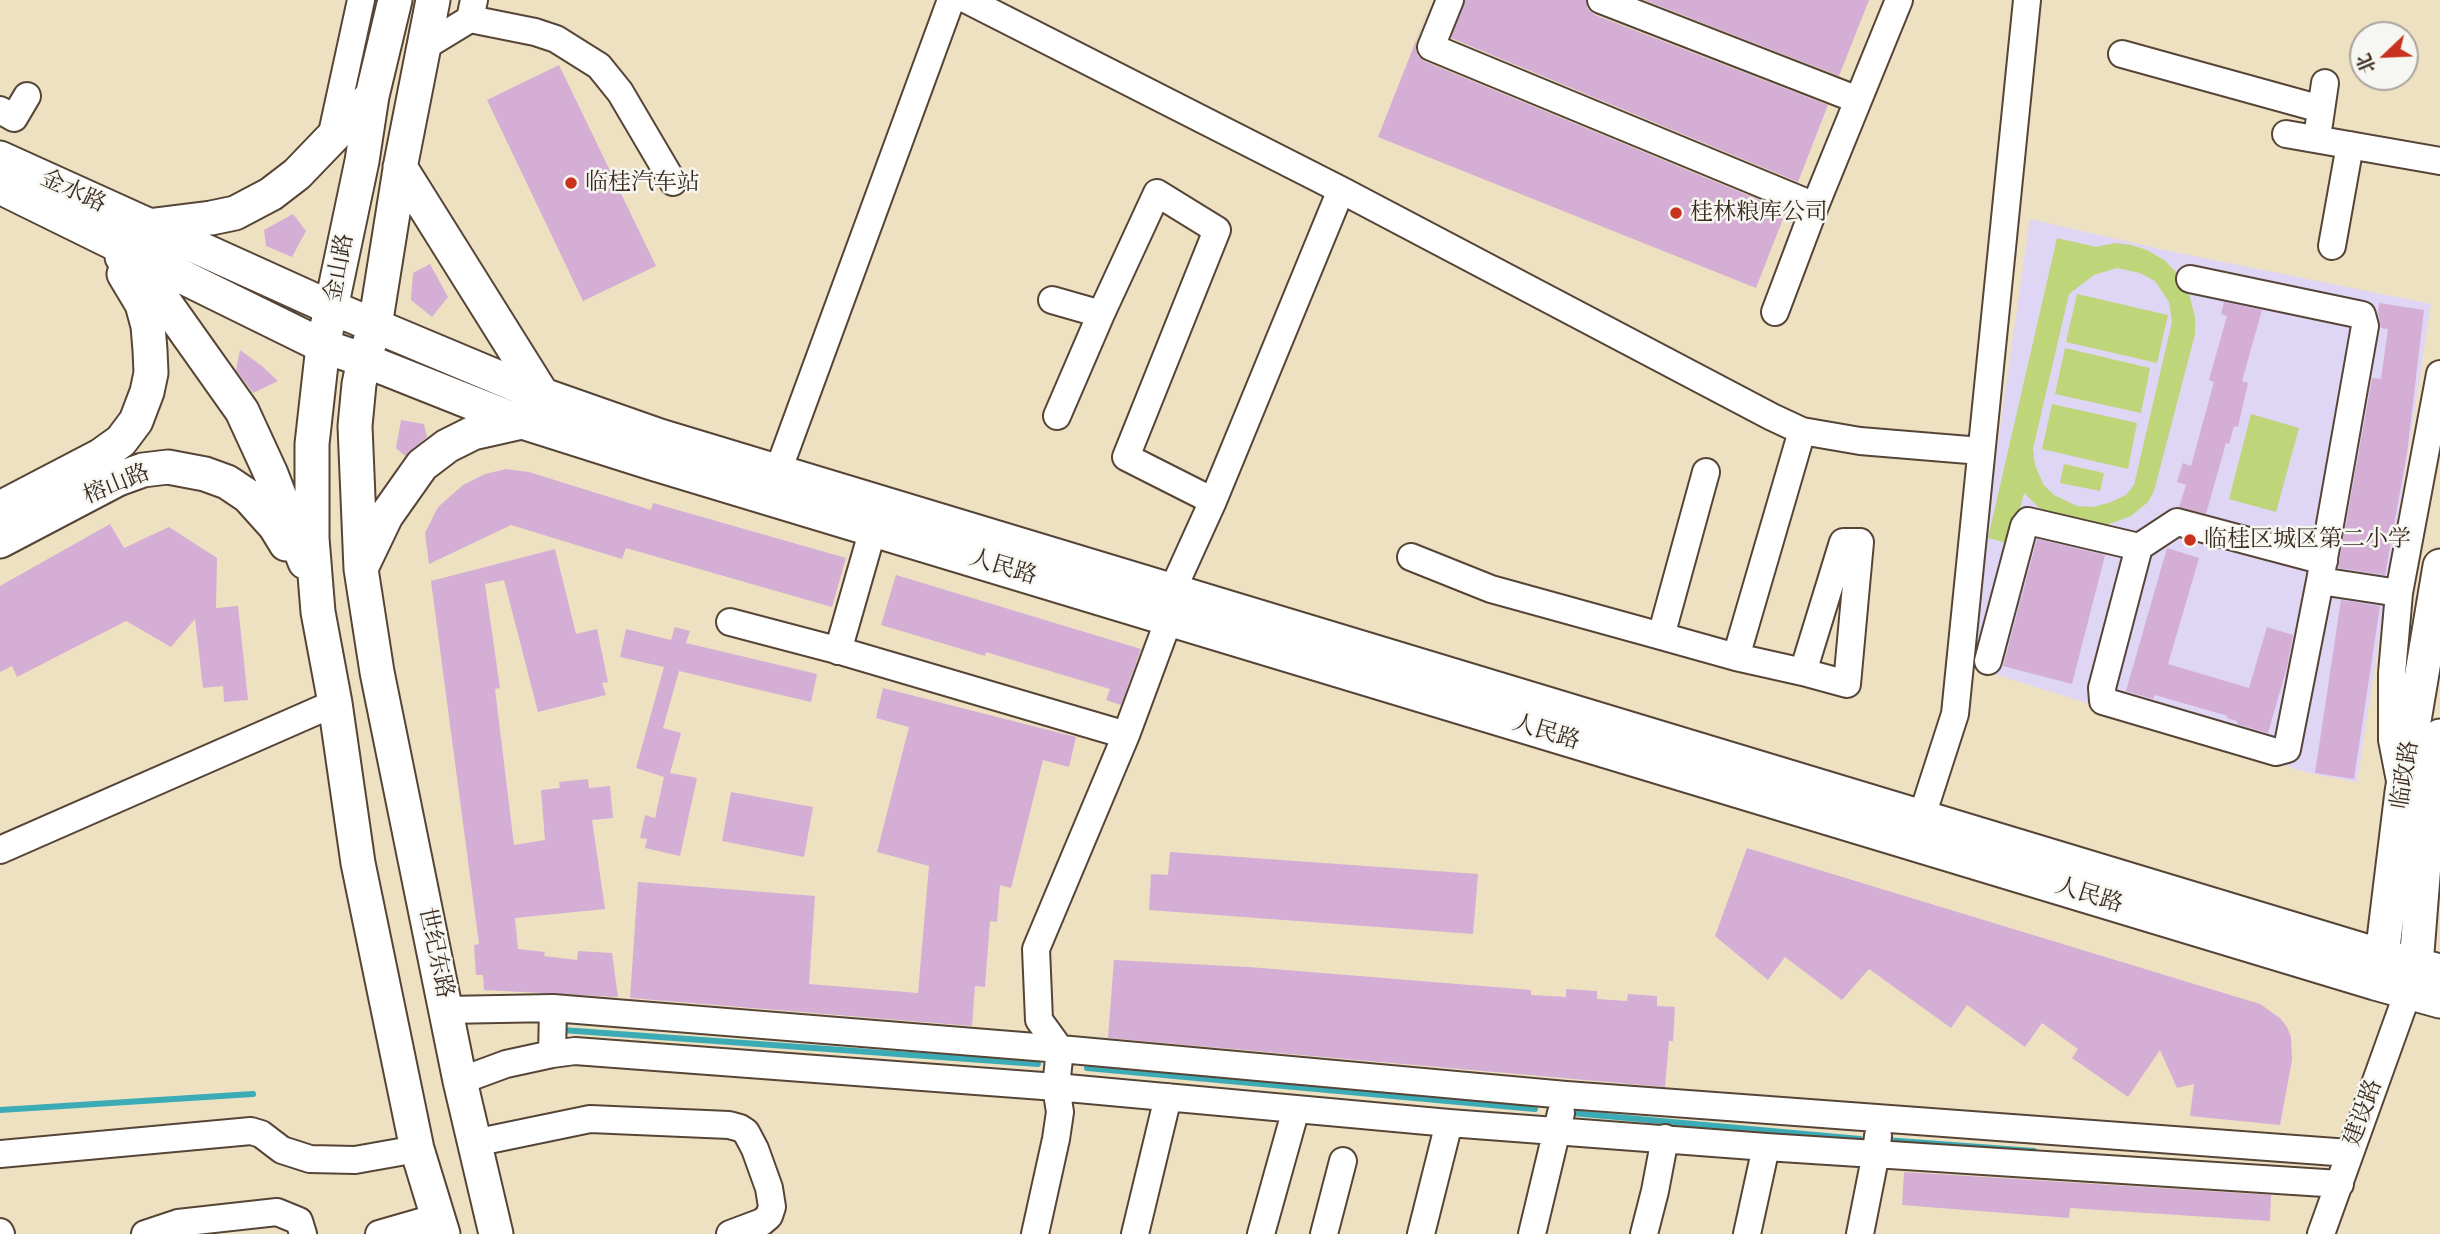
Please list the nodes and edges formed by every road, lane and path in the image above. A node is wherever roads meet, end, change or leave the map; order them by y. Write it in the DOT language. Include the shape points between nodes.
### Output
graph roads {
  1 [pos="361,0"];
  2 [pos="395,0"];
  3 [pos="433,0"];
  4 [pos="951,0"];
  5 [pos="967,0"];
  6 [pos="1450,0"];
  7 [pos="1601,0"];
  8 [pos="1899,0"];
  9 [pos="2027,0"];
  10 [pos="472,10"];
  11 [pos="424,47"];
  12 [pos="2122,54"];
  13 [pos="372,96"];
  14 [pos="1858,100"];
  15 [pos="2286,135"];
  16 [pos="331,138"];
  17 [pos="2316,140"];
  18 [pos="2350,145"];
  19 [pos="0,158"];
  20 [pos="2440,161"];
  21 [pos="400,167"];
  22 [pos="673,181"];
  23 [pos="0,187"];
  24 [pos="1341,190"];
  25 [pos="1815,206"];
  26 [pos="146,226"];
  27 [pos="98,234"];
  28 [pos="2332,246"];
  29 [pos="2190,279"];
  30 [pos="1052,300"];
  31 [pos="332,308"];
  32 [pos="1775,312"];
  33 [pos="1101,314"];
  34 [pos="375,326"];
  35 [pos="323,346"];
  36 [pos="364,360"];
  37 [pos="2440,374"];
  38 [pos="542,394"];
  39 [pos="1057,416"];
  40 [pos="522,422"];
  41 [pos="1802,431"];
  42 [pos="656,449"];
  43 [pos="1981,451"];
  44 [pos="778,471"];
  45 [pos="1706,472"];
  46 [pos="1213,501"];
  47 [pos="0,508"];
  48 [pos="873,529"];
  49 [pos="0,541"];
  50 [pos="2139,547"];
  51 [pos="1411,557"];
  52 [pos="2440,566"];
  53 [pos="361,569"];
  54 [pos="2322,571"];
  55 [pos="316,590"];
  56 [pos="2399,593"];
  57 [pos="1171,604"];
  58 [pos="730,622"];
  59 [pos="1661,636"];
  60 [pos="838,651"];
  61 [pos="1736,657"];
  62 [pos="1988,661"];
  63 [pos="1803,672"];
  64 [pos="335,703"];
  65 [pos="1126,735"];
  66 [pos="2440,736"];
  67 [pos="2440,780"];
  68 [pos="2402,792"];
  69 [pos="2428,813"];
  70 [pos="1922,816"];
  71 [pos="0,850"];
  72 [pos="2379,970"];
  73 [pos="2422,976"];
  74 [pos="2440,1001"];
  75 [pos="552,1009"];
  76 [pos="446,1010"];
  77 [pos="1060,1049"];
  78 [pos="552,1055"];
  79 [pos="460,1081"];
  80 [pos="1056,1087"];
  81 [pos="1566,1094"];
  82 [pos="1168,1097"];
  83 [pos="1296,1109"];
  84 [pos="1879,1117"];
  85 [pos="1449,1123"];
  86 [pos="1556,1129"];
  87 [pos="1665,1138"];
  88 [pos="474,1143"];
  89 [pos="1766,1147"];
  90 [pos="418,1149"];
  91 [pos="1876,1153"];
  92 [pos="2349,1153"];
  93 [pos="0,1154"];
  94 [pos="1343,1161"];
  95 [pos="2340,1184"];
  96 [pos="441,1225"];
  97 [pos="145,1234"];
  98 [pos="303,1234"];
  99 [pos="379,1234"];
  100 [pos="496,1234"];
  101 [pos="730,1234"];
  102 [pos="1035,1234"];
  103 [pos="1135,1234"];
  104 [pos="1261,1234"];
  105 [pos="1324,1234"];
  106 [pos="1421,1234"];
  107 [pos="1532,1234"];
  108 [pos="1644,1234"];
  109 [pos="1748,1234"];
  110 [pos="1860,1234"];
  111 [pos="2321,1234"];
  1 -- 16 [label="street"];
  2 -- 13 [label="main road, 金山路"];
  3 -- 11 [label="main road, 金山路"];
  4 -- 44 [label="street"];
  5 -- 24 [label="street"];
  6 -- 25 [label="street" via="1432,47"];
  7 -- 14 [label="street"];
  8 -- 14 [label="street"];
  9 -- 43 [label="street"];
  10 -- 11 [label="street"];
  10 -- 22 [label="street" via="556,39 598,66 620,92"];
  11 -- 21 [label="main road, 金山路"];
  12 -- 17 [label="street" via="2323,96"];
  13 -- 16 [label="main road"];
  13 -- 31 [label="main road, 金山路"];
  14 -- 25 [label="street"];
  15 -- 17 [label="street"];
  16 -- 26 [label="main road" via="271,194 235,212"];
  17 -- 18 [label="street"];
  18 -- 20 [label="street"];
  18 -- 28 [label="street"];
  19 -- 26 [label="main road, 金水路"];
  21 -- 34 [label="main road, 金山路"];
  21 -- 38 [label="main road"];
  23 -- 27 [label="main road, 金水路"];
  24 -- 41 [label="street"];
  24 -- 46 [label="street"];
  25 -- 32 [label="street"];
  26 -- 31 [label="main road, 金水路"];
  27 -- 35 [label="main road, 金水路"];
  27 -- 47 [label="main road, 榕山路" via="142,304 150,350 147,393 136,421 121,441"];
  27 -- 55 [label="main road" via="154,287 242,411"];
  29 -- 54 [label="street" via="2362,315 2365,326"];
  30 -- 33 [label="street"];
  31 -- 34 [label="main road, 金水路"];
  31 -- 35 [label="main road, 金山路"];
  33 -- 39 [label="street"];
  33 -- 46 [label="street" via="1157,193 1217,230 1126,457"];
  34 -- 36 [label="main road, 金山路"];
  34 -- 38 [label="main road, 金水路"];
  35 -- 36 [label="main road, 金水路"];
  35 -- 55 [label="main road, 金山路" via="312,444"];
  36 -- 40 [label="main road, 金水路"];
  36 -- 53 [label="main road, 金山路" via="355,426"];
  37 -- 56 [label="street"];
  38 -- 42 [label="main road, 金水路"];
  40 -- 42 [label="main road, 金水路"];
  40 -- 53 [label="main road" via="473,433 422,465 386,516"];
  41 -- 43 [label="street" via="1860,442"];
  41 -- 61 [label="street"];
  42 -- 44 [label="main road, 人民路"];
  42 -- 48 [label="main road, 人民路"];
  43 -- 70 [label="street" via="1955,714"];
  44 -- 57 [label="main road, 人民路"];
  45 -- 59 [label="street"];
  46 -- 57 [label="street"];
  48 -- 57 [label="main road, 人民路"];
  48 -- 60 [label="street"];
  49 -- 55 [label="main road, 榕山路" via="118,479 144,470 185,468 227,482 248,495 275,526"];
  50 -- 54 [label="street" via="2177,522"];
  50 -- 54 [label="street" via="2102,688 2104,701 2276,752 2287,749"];
  50 -- 62 [label="street" via="2028,521"];
  51 -- 59 [label="street" via="1491,589"];
  52 -- 68 [label="main road, 临政路"];
  53 -- 76 [label="main road, 世纪东路" via="377,672"];
  54 -- 56 [label="street"];
  55 -- 64 [label="main road"];
  56 -- 68 [label="street" via="2392,740"];
  57 -- 65 [label="street"];
  57 -- 70 [label="main road, 人民路"];
  57 -- 72 [label="main road, 人民路"];
  58 -- 60 [label="street"];
  59 -- 61 [label="street"];
  60 -- 65 [label="street"];
  61 -- 63 [label="street"];
  63 -- 63 [label="street" via="1843,542 1860,542 1847,684"];
  64 -- 71 [label="street"];
  64 -- 90 [label="main road" via="358,863"];
  65 -- 77 [label="street" via="1036,949 1039,1020"];
  66 -- 69 [label="main road, 临政路"];
  67 -- 69 [label="street"];
  68 -- 72 [label="main road, 临政路"];
  69 -- 73 [label="main road, 临政路"];
  70 -- 72 [label="main road, 人民路"];
  72 -- 73 [label="main road, 人民路"];
  73 -- 74 [label="main road, 人民路"];
  73 -- 92 [label="street, 建设路"];
  75 -- 76 [label="street"];
  75 -- 77 [label="street"];
  75 -- 78 [label="street"];
  76 -- 79 [label="main road, 世纪东路"];
  77 -- 80 [label="street"];
  77 -- 81 [label="street"];
  78 -- 79 [label="street" via="506,1064"];
  78 -- 80 [label="street" via="575,1051"];
  79 -- 88 [label="main road, 世纪东路"];
  80 -- 82 [label="street"];
  80 -- 102 [label="street" via="1060,1112"];
  81 -- 84 [label="street"];
  81 -- 86 [label="street"];
  82 -- 83 [label="street"];
  82 -- 103 [label="street"];
  83 -- 85 [label="street"];
  83 -- 104 [label="street"];
  84 -- 91 [label="street"];
  84 -- 92 [label="street"];
  85 -- 86 [label="street"];
  85 -- 106 [label="street"];
  86 -- 87 [label="street"];
  86 -- 107 [label="street"];
  87 -- 89 [label="street"];
  87 -- 108 [label="street"];
  88 -- 100 [label="main road, 世纪东路"];
  88 -- 101 [label="street" via="590,1119 740,1128 755,1149 772,1207 762,1222"];
  89 -- 91 [label="street"];
  89 -- 109 [label="street"];
  90 -- 93 [label="street" via="355,1160 310,1159 282,1150 251,1131"];
  90 -- 96 [label="main road"];
  91 -- 95 [label="street"];
  91 -- 110 [label="street"];
  92 -- 95 [label="street, 建设路"];
  94 -- 105 [label="street"];
  95 -- 111 [label="street, 建设路"];
  96 -- 99 [label="street"];
  97 -- 98 [label="street" via="178,1223 277,1212 299,1221"];
}
